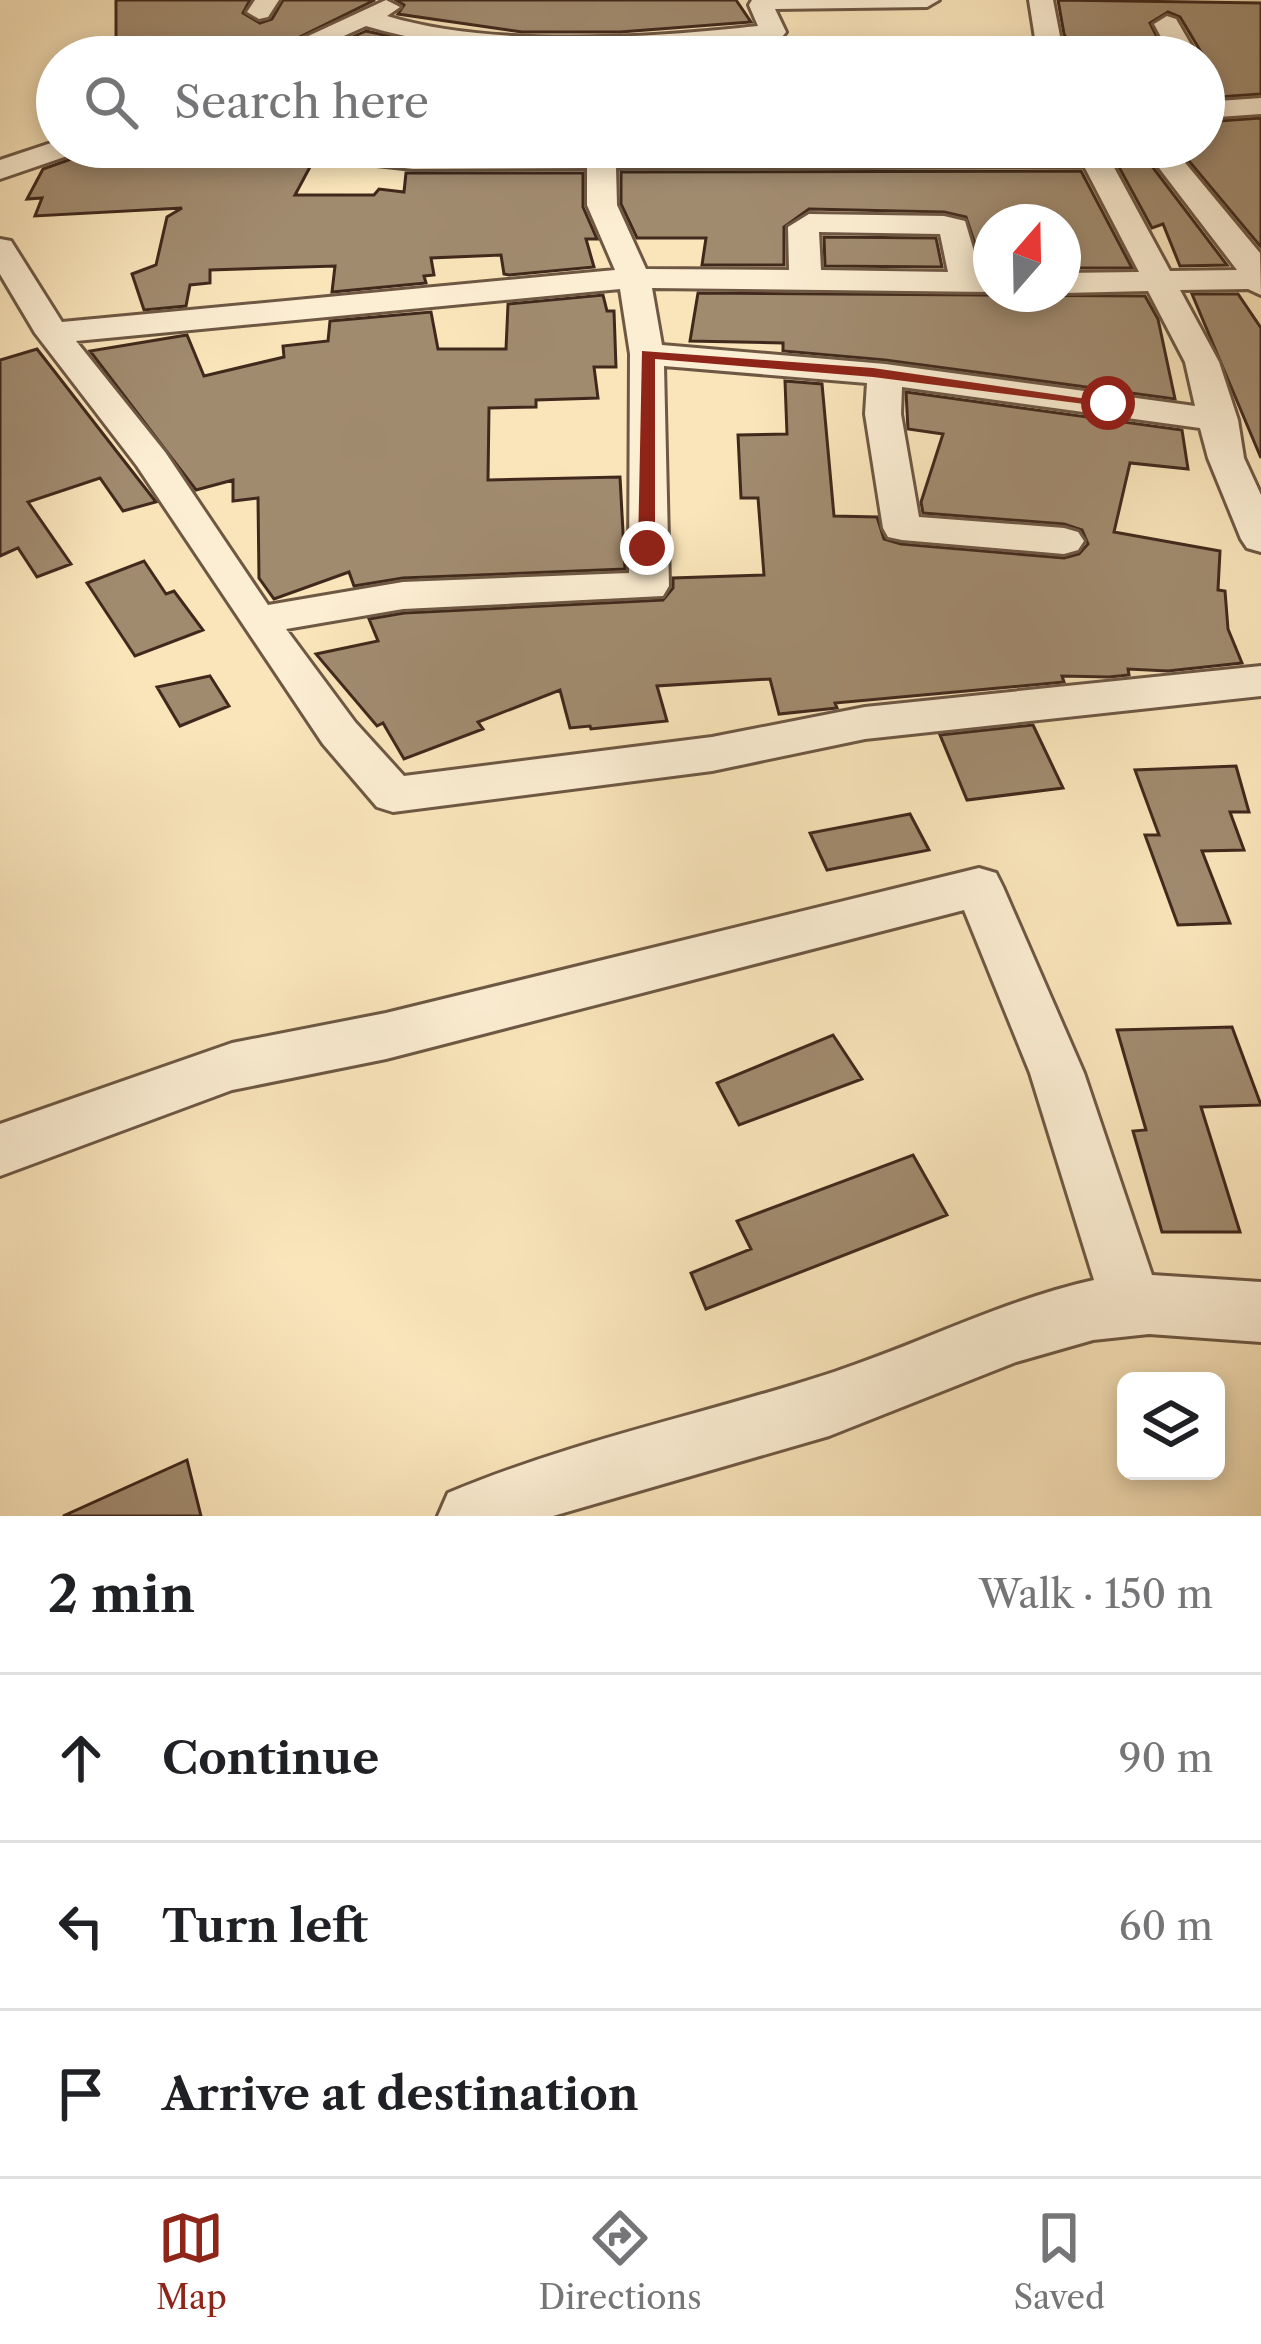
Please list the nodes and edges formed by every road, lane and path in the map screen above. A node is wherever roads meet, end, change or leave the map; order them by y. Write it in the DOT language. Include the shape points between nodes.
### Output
graph roads {
  1 [pos="404,0"];
  2 [pos="927,0"];
  3 [pos="1041,0"];
  4 [pos="875,1"];
  5 [pos="363,17"];
  6 [pos="1167,24"];
  7 [pos="322,36"];
  8 [pos="441,36"];
  9 [pos="737,36"];
  10 [pos="1045,36"];
  11 [pos="1174,36"];
  12 [pos="1225,105"];
  13 [pos="1261,106"];
  14 [pos="36,157"];
  15 [pos="601,168"];
  16 [pos="1100,168"];
  17 [pos="1174,168"];
  18 [pos="0,170"];
  19 [pos="0,248"];
  20 [pos="1256,268"];
  21 [pos="973,271"];
  22 [pos="634,278"];
  23 [pos="805,279"];
  24 [pos="973,282"];
  25 [pos="1081,283"];
  26 [pos="1164,283"];
  27 [pos="52,333"];
  28 [pos="647,354"];
  29 [pos="885,374"];
  30 [pos="1220,420"];
  31 [pos="1261,539"];
  32 [pos="1064,541"];
  33 [pos="258,621"];
  34 [pos="1261,681"];
  35 [pos="0,1150"];
  36 [pos="1132,1305"];
  37 [pos="1261,1312"];
  38 [pos="471,1516"];
  1 -- 5 [label="street"];
  2 -- 4 [label="street"];
  3 -- 10 [label="street"];
  4 -- 9 [label="street" via="771,2 761,5 773,32"];
  5 -- 7 [label="street"];
  5 -- 8 [label="street"];
  6 -- 11 [label="street"];
  12 -- 13 [label="street"];
  14 -- 18 [label="street"];
  15 -- 22 [label="street" via="602,205"];
  16 -- 26 [label="street"];
  17 -- 20 [label="street"];
  19 -- 27 [label="street"];
  20 -- 26 [label="street"];
  21 -- 23 [label="street" via="954,227 809,224"];
  22 -- 23 [label="street"];
  22 -- 27 [label="street"];
  22 -- 28 [label="street"];
  23 -- 24 [label="street"];
  25 -- 26 [label="street"];
  26 -- 30 [label="street"];
  27 -- 33 [label="street" via="152,460"];
  28 -- 29 [label="street"];
  28 -- 33 [label="street" via="649,586 368,600"];
  29 -- 30 [label="street"];
  29 -- 32 [label="street" via="883,414 902,528"];
  30 -- 31 [label="street" via="1226,458"];
  33 -- 34 [label="street" via="392,795 712,754 865,723"];
  35 -- 36 [label="street" via="232,1066 455,1019 979,887 1057,1073"];
  36 -- 37 [label="street"];
  36 -- 38 [label="street" via="1020,1330 833,1403"];
}
